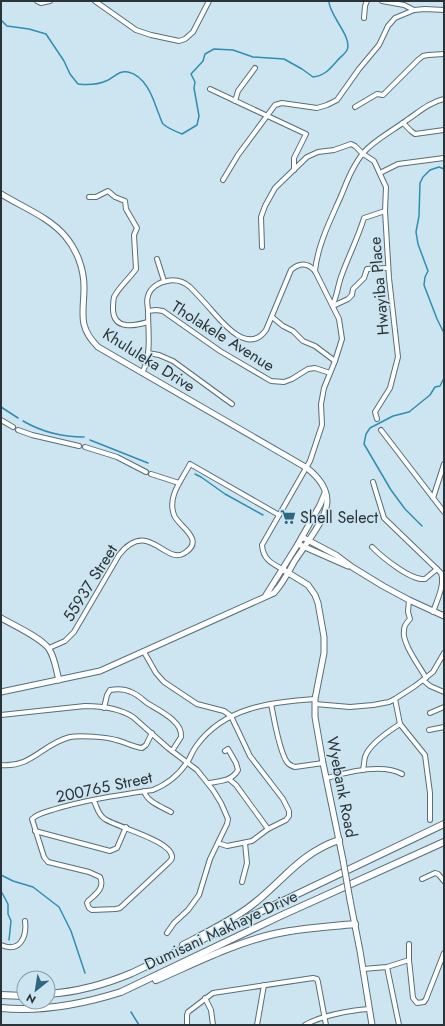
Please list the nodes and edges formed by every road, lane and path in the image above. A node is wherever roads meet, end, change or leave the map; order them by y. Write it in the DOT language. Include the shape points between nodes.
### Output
graph roads {
  1 [pos="37,1"];
  2 [pos="50,1"];
  3 [pos="95,1"];
  4 [pos="209,1"];
  5 [pos="367,1"];
  6 [pos="382,1"];
  7 [pos="414,10"];
  8 [pos="444,10"];
  9 [pos="364,18"];
  10 [pos="444,54"];
  11 [pos="255,68"];
  12 [pos="210,89"];
  13 [pos="444,99"];
  14 [pos="235,101"];
  15 [pos="355,107"];
  16 [pos="266,116"];
  17 [pos="403,123"];
  18 [pos="444,130"];
  19 [pos="363,154"];
  20 [pos="444,158"];
  21 [pos="294,170"];
  22 [pos="380,173"];
  23 [pos="223,180"];
  24 [pos="1,194"];
  25 [pos="89,197"];
  26 [pos="385,211"];
  27 [pos="262,247"];
  28 [pos="156,259"];
  29 [pos="388,268"];
  30 [pos="315,271"];
  31 [pos="164,281"];
  32 [pos="333,305"];
  33 [pos="148,311"];
  34 [pos="272,317"];
  35 [pos="148,322"];
  36 [pos="148,354"];
  37 [pos="335,361"];
  38 [pos="142,373"];
  39 [pos="330,373"];
  40 [pos="232,404"];
  41 [pos="377,419"];
  42 [pos="1,420"];
  43 [pos="13,427"];
  44 [pos="18,430"];
  45 [pos="381,430"];
  46 [pos="79,446"];
  47 [pos="85,448"];
  48 [pos="444,464"];
  49 [pos="307,468"];
  50 [pos="373,482"];
  51 [pos="179,483"];
  52 [pos="325,493"];
  53 [pos="433,498"];
  54 [pos="444,512"];
  55 [pos="279,515"];
  56 [pos="302,537"];
  57 [pos="309,541"];
  58 [pos="298,544"];
  59 [pos="306,547"];
  60 [pos="372,547"];
  61 [pos="352,567"];
  62 [pos="282,569"];
  63 [pos="437,569"];
  64 [pos="289,573"];
  65 [pos="266,595"];
  66 [pos="410,600"];
  67 [pos="433,612"];
  68 [pos="444,616"];
  69 [pos="1,618"];
  70 [pos="49,648"];
  71 [pos="144,652"];
  72 [pos="444,653"];
  73 [pos="425,679"];
  74 [pos="59,680"];
  75 [pos="1,692"];
  76 [pos="444,692"];
  77 [pos="395,699"];
  78 [pos="315,701"];
  79 [pos="271,704"];
  80 [pos="444,707"];
  81 [pos="104,708"];
  82 [pos="430,713"];
  83 [pos="1,715"];
  84 [pos="231,716"];
  85 [pos="400,724"];
  86 [pos="444,727"];
  87 [pos="429,730"];
  88 [pos="152,733"];
  89 [pos="172,751"];
  90 [pos="225,751"];
  91 [pos="188,762"];
  92 [pos="323,763"];
  93 [pos="1,766"];
  94 [pos="364,770"];
  95 [pos="402,774"];
  96 [pos="327,778"];
  97 [pos="229,779"];
  98 [pos="209,783"];
  99 [pos="144,791"];
  100 [pos="94,801"];
  101 [pos="171,812"];
  102 [pos="430,820"];
  103 [pos="444,824"];
  104 [pos="126,827"];
  105 [pos="268,829"];
  106 [pos="35,832"];
  107 [pos="339,840"];
  108 [pos="444,842"];
  109 [pos="218,843"];
  110 [pos="244,843"];
  111 [pos="422,879"];
  112 [pos="444,881"];
  113 [pos="242,882"];
  114 [pos="25,920"];
  115 [pos="355,924"];
  116 [pos="167,933"];
  117 [pos="410,944"];
  118 [pos="1,945"];
  119 [pos="444,952"];
  120 [pos="409,960"];
  121 [pos="146,967"];
  122 [pos="388,967"];
  123 [pos="363,969"];
  124 [pos="264,986"];
  125 [pos="121,992"];
  126 [pos="56,993"];
  127 [pos="1,995"];
  128 [pos="16,996"];
  129 [pos="205,998"];
  130 [pos="1,1008"];
  131 [pos="369,1009"];
  132 [pos="325,1017"];
  133 [pos="187,1025"];
  134 [pos="213,1025"];
  135 [pos="257,1025"];
  136 [pos="305,1025"];
  137 [pos="326,1025"];
  138 [pos="372,1025"];
  139 [pos="399,1025"];
  1 -- 2 [label="street"];
  3 -- 4 [label="street" via="136,30 179,41 193,32"];
  5 -- 9 [label="street"];
  6 -- 7 [label="street" via="404,5"];
  7 -- 8 [label="street"];
  7 -- 16 [label="street" via="392,20 377,48 337,100 317,108 277,104"];
  10 -- 15 [label="street" via="423,56 384,95 377,94"];
  11 -- 14 [label="street" via="238,92"];
  12 -- 14 [label="street"];
  13 -- 17 [label="street" via="435,101"];
  14 -- 16 [label="street"];
  16 -- 21 [label="street" via="306,134 294,158"];
  16 -- 23 [label="street"];
  17 -- 18 [label="street" via="416,134"];
  17 -- 19 [label="street" via="370,146"];
  19 -- 21 [label="street, Hwayiba Place" via="351,144 310,155"];
  19 -- 22 [label="street, Hwayiba Place" via="374,162"];
  19 -- 30 [label="street" via="349,177 325,232 316,258"];
  20 -- 22 [label="street" via="398,164"];
  21 -- 27 [label="street" via="275,188 262,213"];
  22 -- 26 [label="street, Hwayiba Place" via="386,186"];
  24 -- 38 [label="street, Khululeka Drive" via="48,222 65,237 78,256 82,272 82,316 87,334 103,350"];
  25 -- 35 [label="street" via="96,197 108,191 126,203 126,209 136,228 136,269 114,298 113,313 121,325"];
  26 -- 29 [label="street, Hwayiba Place"];
  26 -- 32 [label="street" via="364,218"];
  28 -- 31 [label="street"];
  29 -- 32 [label="street" via="367,269 364,278 353,289 352,295"];
  29 -- 41 [label="street, Hwayiba Place" via="398,358 390,388 375,412"];
  30 -- 32 [label="street"];
  30 -- 34 [label="street" via="310,265 304,264 291,270"];
  31 -- 33 [label="street" via="148,294"];
  31 -- 34 [label="street" via="185,283 229,330 245,339 262,335"];
  32 -- 37 [label="street" via="342,335"];
  33 -- 35 [label="street"];
  33 -- 39 [label="street, Tholakele Avenue" via="163,311 220,351 271,381 284,382 315,368"];
  34 -- 37 [label="street"];
  35 -- 36 [label="street"];
  36 -- 38 [label="street"];
  36 -- 40 [label="street" via="159,355 173,361"];
  37 -- 39 [label="street"];
  38 -- 49 [label="street, Khululeka Drive"];
  39 -- 49 [label="street" via="322,396 322,425"];
  42 -- 43 [label="street"];
  44 -- 46 [label="street"];
  45 -- 53 [label="street"];
  47 -- 51 [label="street" via="117,457 148,473"];
  48 -- 53 [label="street"];
  49 -- 52 [label="street, Khululeka Drive" via="318,478"];
  49 -- 55 [label="street"];
  50 -- 63 [label="street" via="384,518"];
  51 -- 55 [label="street, 55937 Street" via="190,464"];
  51 -- 70 [label="street, 55937 Street" via="172,508 177,520 190,534 190,549 178,555 172,554 143,540 137,540 127,546 119,555 74,632"];
  52 -- 56 [label="street"];
  52 -- 57 [label="street, Khululeka Drive" via="327,508"];
  53 -- 54 [label="street"];
  55 -- 62 [label="street" via="262,545 262,550 267,559"];
  56 -- 57 [label="street"];
  56 -- 58 [label="street"];
  57 -- 59 [label="street, Khululeka Drive"];
  57 -- 61 [label="street" via="336,554"];
  58 -- 59 [label="street"];
  58 -- 62 [label="street"];
  59 -- 61 [label="street"];
  59 -- 64 [label="street, Khululeka Drive"];
  60 -- 63 [label="street" via="393,565 418,578 425,579"];
  61 -- 66 [label="street"];
  62 -- 64 [label="street, Wyebank Road"];
  62 -- 65 [label="street"];
  63 -- 67 [label="street" via="443,577 443,585"];
  64 -- 65 [label="street, Khululeka Drive" via="274,593"];
  64 -- 78 [label="street, Wyebank Road" via="308,585 318,603 324,653"];
  65 -- 71 [label="street, Khululeka Drive"];
  66 -- 67 [label="street"];
  66 -- 73 [label="street" via="410,619 403,631 408,647"];
  67 -- 68 [label="street"];
  69 -- 70 [label="street"];
  70 -- 74 [label="street"];
  71 -- 74 [label="street, Khululeka Drive" via="100,671"];
  71 -- 84 [label="street" via="164,682 197,704 224,711"];
  72 -- 73 [label="street, 200765 Street" via="435,669"];
  73 -- 76 [label="street" via="430,686"];
  73 -- 77 [label="street, 200765 Street"];
  74 -- 75 [label="street, Khululeka Drive"];
  77 -- 78 [label="street, 200765 Street" via="373,705 350,707"];
  77 -- 85 [label="street"];
  78 -- 79 [label="street, 200765 Street"];
  78 -- 92 [label="street, Wyebank Road" via="315,717"];
  79 -- 84 [label="street, 200765 Street"];
  79 -- 92 [label="street" via="287,762 295,767"];
  80 -- 82 [label="street"];
  81 -- 83 [label="street" via="85,706"];
  81 -- 88 [label="street" via="127,713"];
  81 -- 89 [label="street" via="110,690 125,690 138,695 177,725 181,737"];
  84 -- 91 [label="street, 200765 Street" via="210,730 196,746"];
  84 -- 105 [label="street" via="250,756 290,811 286,820"];
  85 -- 94 [label="street" via="368,751 364,758"];
  85 -- 102 [label="street" via="425,755 430,793"];
  86 -- 87 [label="street"];
  88 -- 89 [label="street"];
  88 -- 93 [label="street" via="142,748 111,739 72,736 56,742 21,764"];
  89 -- 91 [label="street"];
  90 -- 97 [label="street" via="228,749 237,767 236,773"];
  91 -- 98 [label="street"];
  91 -- 99 [label="street, 200765 Street" via="177,776 166,784"];
  92 -- 96 [label="street, Wyebank Road"];
  94 -- 95 [label="street" via="394,771"];
  94 -- 96 [label="street"];
  96 -- 107 [label="street, Wyebank Road"];
  97 -- 98 [label="street"];
  97 -- 105 [label="street"];
  98 -- 109 [label="street" via="228,819"];
  99 -- 100 [label="street, 200765 Street"];
  99 -- 101 [label="street" via="148,798"];
  100 -- 104 [label="street" via="98,812 105,819"];
  100 -- 106 [label="street, 200765 Street" via="66,806 34,817 32,819"];
  103 -- 121 [label="main road, Dumisani Makhaye Drive"];
  104 -- 106 [label="street" via="117,848 110,851"];
  104 -- 106 [label="street" via="168,849 171,852 171,860 116,909 89,908 88,901 102,884 100,877 94,873 48,862"];
  105 -- 110 [label="street" via="255,839"];
  107 -- 115 [label="street, Wyebank Road, bridge"];
  107 -- 121 [label="main road" via="316,850 239,914"];
  108 -- 125 [label="main road, Dumisani Makhaye Drive"];
  109 -- 110 [label="street" via="227,846"];
  109 -- 116 [label="street" via="198,895"];
  110 -- 113 [label="street" via="247,863"];
  111 -- 112 [label="street" via="435,873"];
  114 -- 118 [label="street" via="25,933 20,944 10,948"];
  115 -- 123 [label="street, Wyebank Road"];
  115 -- 125 [label="main road" via="270,935 223,951 146,985"];
  117 -- 120 [label="street"];
  119 -- 120 [label="street" via="426,998 421,1002 415,1002 413,998"];
  120 -- 122 [label="street"];
  121 -- 126 [label="main road, Dumisani Makhaye Drive" via="95,986"];
  122 -- 123 [label="street"];
  122 -- 139 [label="street"];
  123 -- 131 [label="street, Wyebank Road"];
  124 -- 129 [label="street" via="213,993"];
  124 -- 132 [label="street" via="316,979"];
  124 -- 135 [label="street"];
  125 -- 130 [label="main road, Dumisani Makhaye Drive" via="61,1006"];
  127 -- 128 [label="main road"];
  129 -- 133 [label="street" via="187,1013"];
  129 -- 134 [label="street" via="211,1010"];
  131 -- 132 [label="street"];
  131 -- 138 [label="street, Wyebank Road"];
  132 -- 136 [label="street"];
  132 -- 137 [label="street"];
}
